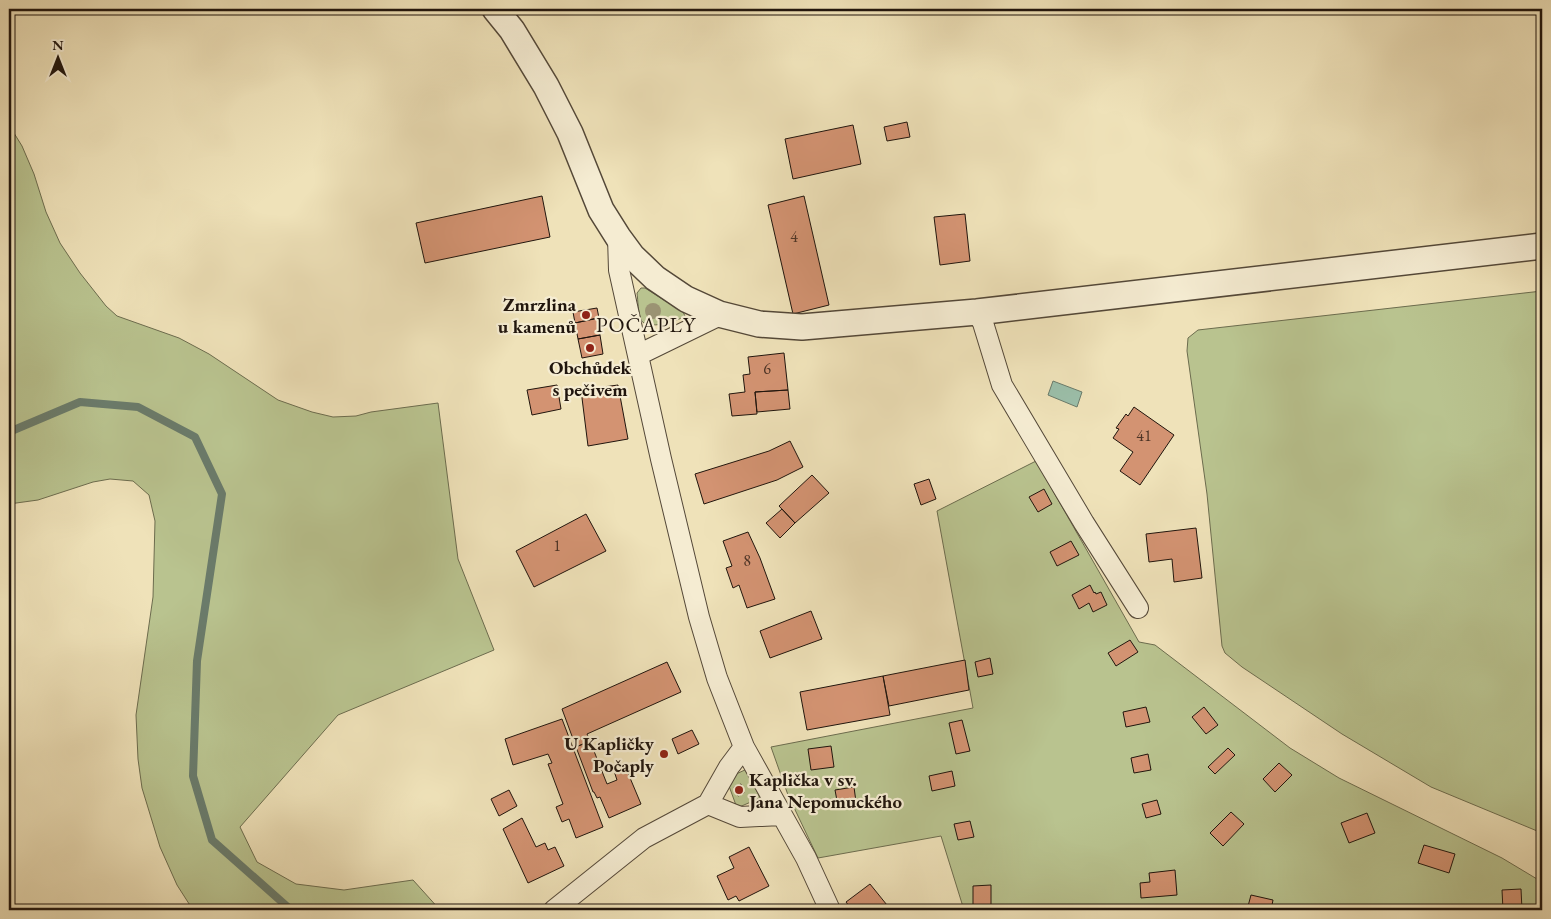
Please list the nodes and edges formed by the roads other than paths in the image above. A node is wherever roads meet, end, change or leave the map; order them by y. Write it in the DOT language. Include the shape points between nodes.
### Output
graph roads {
  1 [pos="495,9"];
  2 [pos="618,237"];
  3 [pos="1542,246"];
  4 [pos="977,312"];
  5 [pos="720,315"];
  6 [pos="638,355"];
  7 [pos="1138,608"];
  8 [pos="744,747"];
  9 [pos="708,804"];
  10 [pos="781,815"];
  11 [pos="554,910"];
  12 [pos="830,910"];
  1 -- 2 [label="street" via="512,30 546,86 570,133 601,210"];
  2 -- 5 [label="street" via="655,278 686,299"];
  2 -- 6 [label="street" via="619,270"];
  3 -- 4 [label="street"];
  4 -- 5 [label="street" via="802,327 759,324"];
  4 -- 7 [label="street" via="1002,385"];
  5 -- 6 [label="street"];
  6 -- 8 [label="street" via="699,617 717,678"];
  8 -- 9 [label="street"];
  8 -- 10 [label="street"];
  9 -- 10 [label="street" via="740,817"];
  9 -- 11 [label="street" via="644,838"];
  10 -- 12 [label="street" via="806,858"];
}
